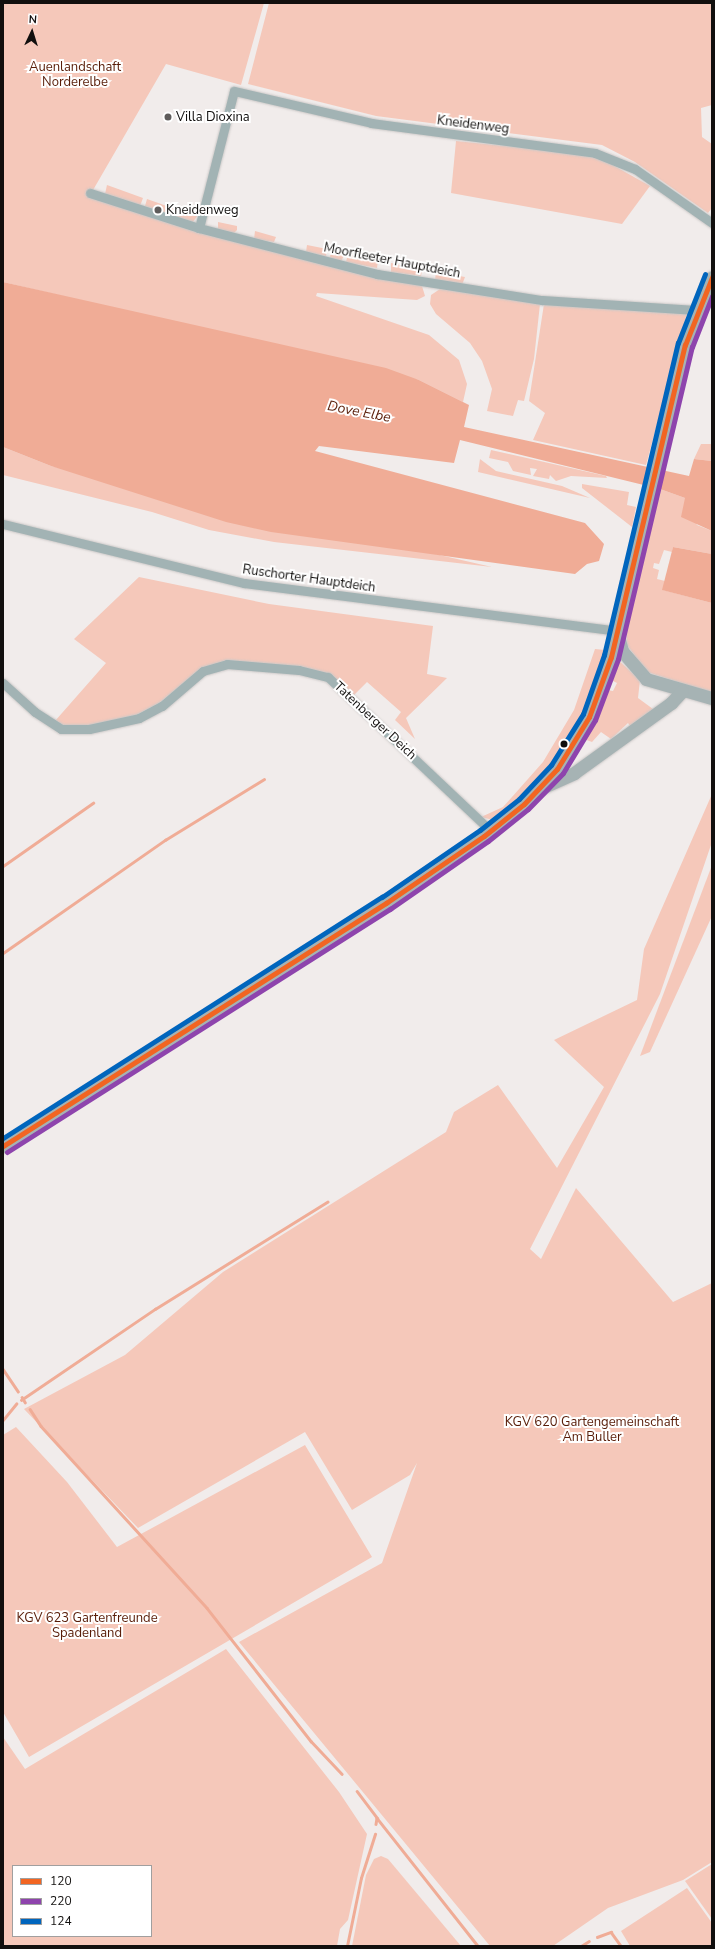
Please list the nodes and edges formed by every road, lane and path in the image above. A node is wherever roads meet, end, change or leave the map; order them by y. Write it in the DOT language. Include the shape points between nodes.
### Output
graph roads {
  1 [pos="90,192"];
  2 [pos="712,224"];
  3 [pos="199,228"];
  4 [pos="712,278"];
  5 [pos="696,310"];
  6 [pos="3,524"];
  7 [pos="617,631"];
  8 [pos="3,682"];
  9 [pos="682,691"];
  10 [pos="712,698"];
  11 [pos="538,790"];
  12 [pos="491,831"];
  13 [pos="3,1146"];
  1 -- 3 [label="street, Moorfleeter Hauptdeich"];
  2 -- 3 [label="street, Kneidenweg" via="635,169 595,153 378,124 234,91"];
  3 -- 5 [label="street, Moorfleeter Hauptdeich" via="343,266 430,283 579,304"];
  4 -- 5 [label="street"];
  5 -- 7 [label="street" via="650,488"];
  6 -- 7 [label="street, Ruschorter Hauptdeich" via="244,583"];
  7 -- 9 [label="street" via="622,651 638,672 657,684"];
  7 -- 11 [label="street" via="588,718 557,769"];
  8 -- 12 [label="street, Tatenberger Deich" via="34,712 61,729 88,729 139,718 162,706 203,671 227,664 299,670 328,677"];
  9 -- 10 [label="street"];
  9 -- 11 [label="street" via="672,703 574,773"];
  11 -- 12 [label="street"];
  12 -- 13 [label="street" via="386,903"];
}
